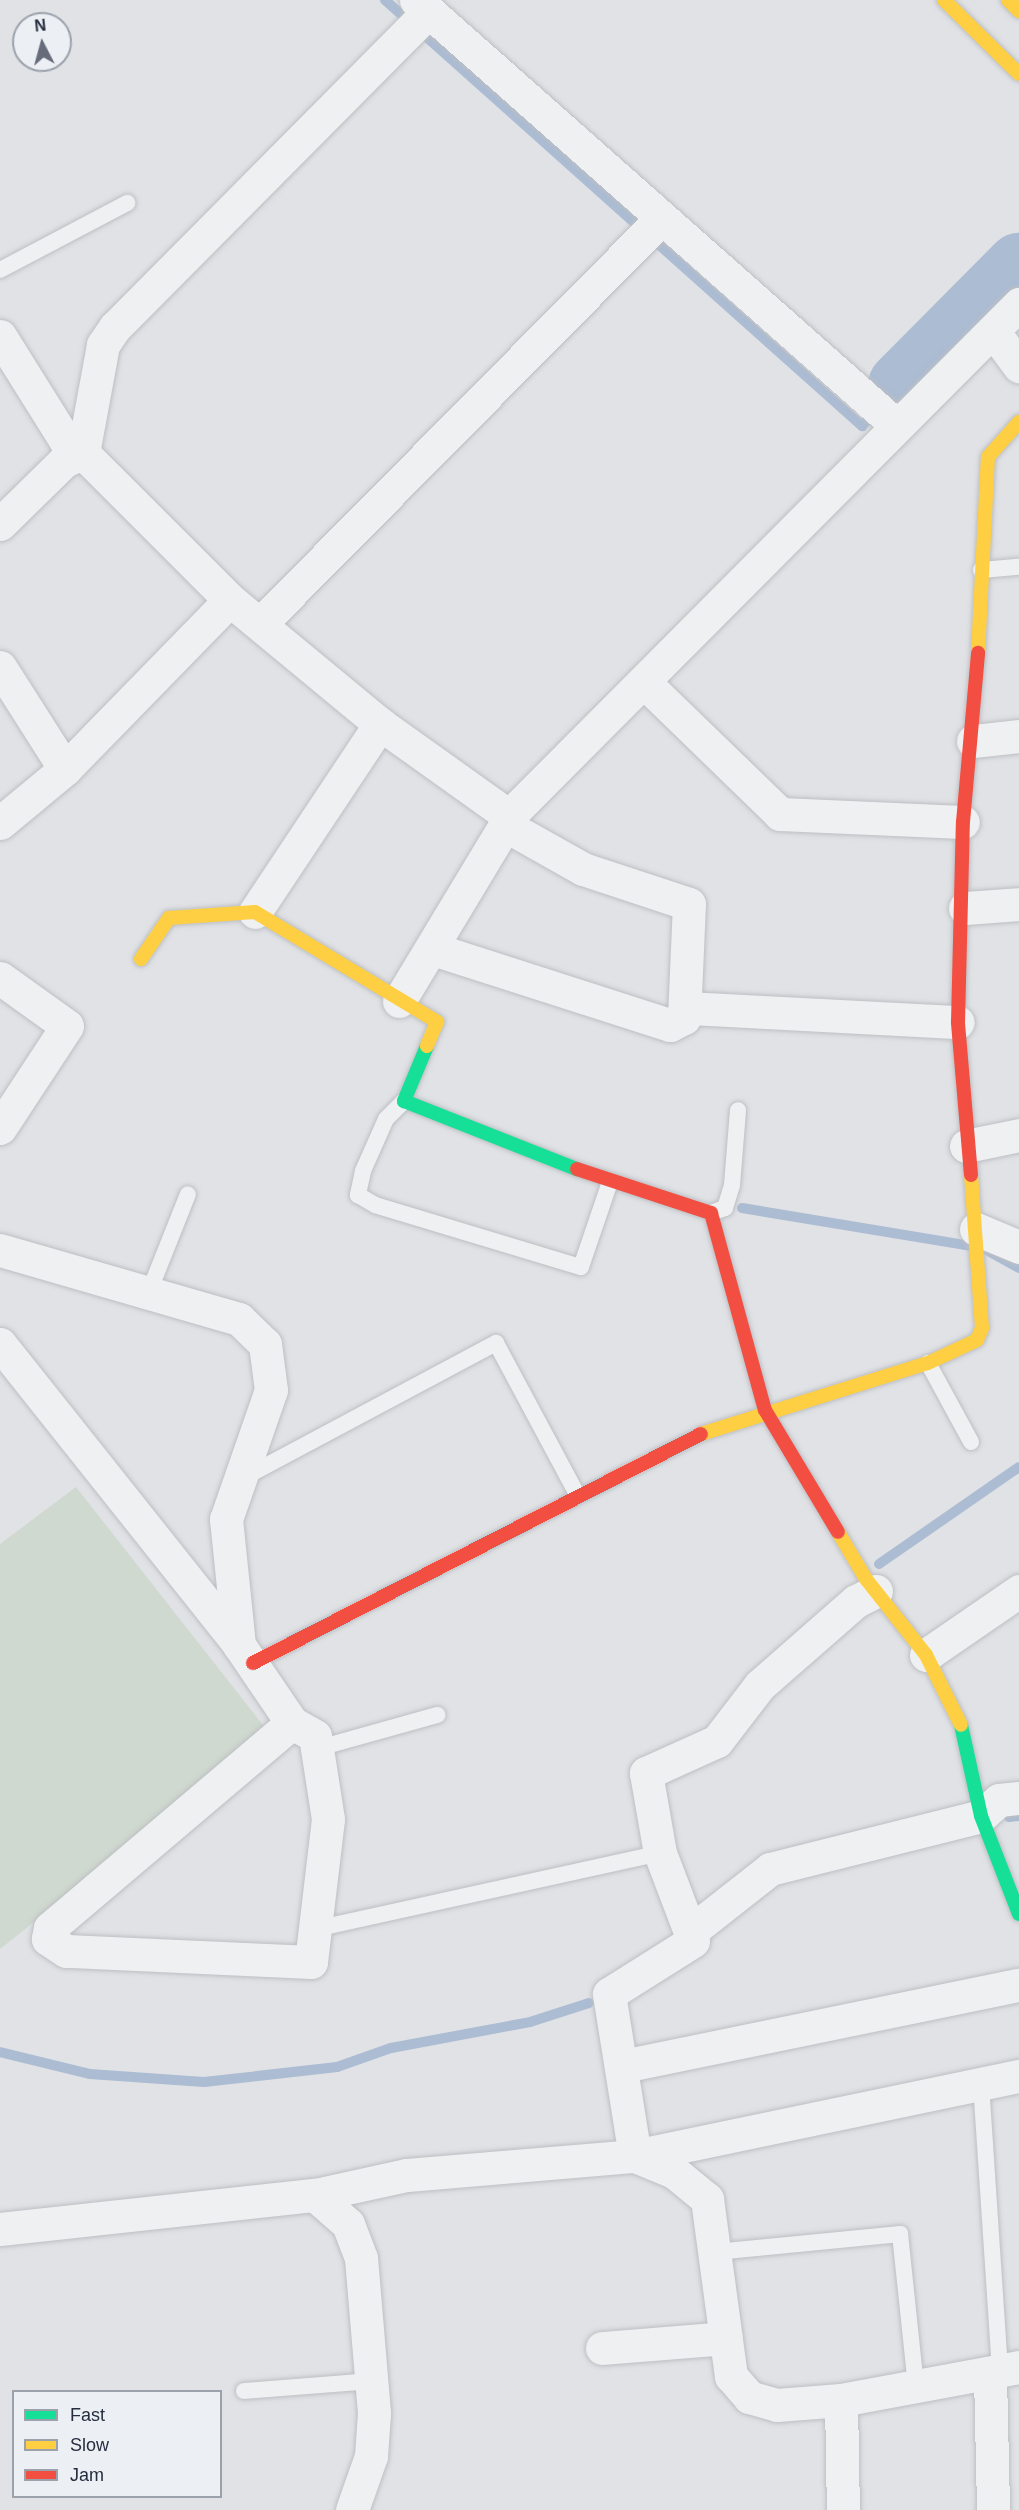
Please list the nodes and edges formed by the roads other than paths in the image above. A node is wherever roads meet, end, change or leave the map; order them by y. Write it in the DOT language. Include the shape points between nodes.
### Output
graph roads {
  1 [pos="944,0"];
  2 [pos="1008,0"];
  3 [pos="423,6"];
  4 [pos="1019,11"];
  5 [pos="1019,74"];
  6 [pos="127,203"];
  7 [pos="661,219"];
  8 [pos="0,270"];
  9 [pos="1019,304"];
  10 [pos="993,331"];
  11 [pos="0,336"];
  12 [pos="1019,366"];
  13 [pos="1019,422"];
  14 [pos="896,425"];
  15 [pos="83,453"];
  16 [pos="0,524"];
  17 [pos="1019,567"];
  18 [pos="981,570"];
  19 [pos="230,600"];
  20 [pos="262,622"];
  21 [pos="0,667"];
  22 [pos="645,683"];
  23 [pos="380,724"];
  24 [pos="1019,736"];
  25 [pos="973,741"];
  26 [pos="65,769"];
  27 [pos="507,820"];
  28 [pos="963,822"];
  29 [pos="0,823"];
  30 [pos="1019,904"];
  31 [pos="965,908"];
  32 [pos="255,912"];
  33 [pos="433,949"];
  34 [pos="141,959"];
  35 [pos="0,978"];
  36 [pos="399,1001"];
  37 [pos="688,1008"];
  38 [pos="958,1022"];
  39 [pos="404,1101"];
  40 [pos="738,1110"];
  41 [pos="0,1128"];
  42 [pos="1019,1135"];
  43 [pos="966,1146"];
  44 [pos="610,1182"];
  45 [pos="188,1194"];
  46 [pos="711,1213"];
  47 [pos="976,1229"];
  48 [pos="1019,1247"];
  49 [pos="0,1250"];
  50 [pos="149,1292"];
  51 [pos="0,1344"];
  52 [pos="928,1362"];
  53 [pos="765,1410"];
  54 [pos="971,1442"];
  55 [pos="240,1480"];
  56 [pos="577,1494"];
  57 [pos="876,1591"];
  58 [pos="1019,1591"];
  59 [pos="246,1654"];
  60 [pos="926,1655"];
  61 [pos="437,1715"];
  62 [pos="292,1723"];
  63 [pos="319,1748"];
  64 [pos="1019,1798"];
  65 [pos="981,1816"];
  66 [pos="660,1854"];
  67 [pos="1019,1914"];
  68 [pos="315,1929"];
  69 [pos="690,1932"];
  70 [pos="1019,1985"];
  71 [pos="623,2066"];
  72 [pos="1019,2076"];
  73 [pos="981,2084"];
  74 [pos="635,2156"];
  75 [pos="315,2195"];
  76 [pos="0,2229"];
  77 [pos="716,2252"];
  78 [pos="726,2338"];
  79 [pos="602,2348"];
  80 [pos="1003,2371"];
  81 [pos="371,2381"];
  82 [pos="916,2386"];
  83 [pos="244,2391"];
  84 [pos="841,2400"];
  85 [pos="352,2510"];
  86 [pos="843,2510"];
  87 [pos="993,2510"];
  1 -- 5 [label="street"];
  2 -- 4 [label="street"];
  3 -- 7 [label="street"];
  3 -- 15 [label="street" via="115,327 104,345"];
  6 -- 8 [label="lane"];
  7 -- 14 [label="street"];
  7 -- 20 [label="street"];
  9 -- 10 [label="street"];
  10 -- 12 [label="street"];
  10 -- 14 [label="street"];
  11 -- 15 [label="street" via="65,440"];
  13 -- 18 [label="street" via="988,457"];
  14 -- 22 [label="street"];
  15 -- 16 [label="street" via="64,461"];
  15 -- 19 [label="street"];
  17 -- 18 [label="lane"];
  18 -- 25 [label="street"];
  19 -- 20 [label="street"];
  19 -- 26 [label="street"];
  20 -- 23 [label="street"];
  21 -- 26 [label="street"];
  22 -- 27 [label="street"];
  22 -- 28 [label="street" via="780,814"];
  23 -- 27 [label="street"];
  23 -- 32 [label="street"];
  24 -- 25 [label="street"];
  25 -- 28 [label="street"];
  26 -- 29 [label="street"];
  27 -- 33 [label="street"];
  27 -- 37 [label="street" via="583,869 689,904"];
  28 -- 31 [label="street"];
  30 -- 31 [label="street"];
  31 -- 38 [label="street"];
  32 -- 34 [label="street" via="169,918"];
  32 -- 36 [label="street"];
  33 -- 36 [label="street"];
  33 -- 37 [label="street" via="670,1025 684,1018"];
  35 -- 41 [label="street" via="67,1026"];
  36 -- 39 [label="street" via="437,1022"];
  37 -- 38 [label="street"];
  38 -- 43 [label="street"];
  39 -- 44 [label="street"];
  39 -- 44 [label="lane" via="386,1119 363,1171 358,1195 375,1205 581,1267"];
  40 -- 46 [label="lane" via="732,1185 725,1208"];
  42 -- 43 [label="street"];
  43 -- 47 [label="street"];
  44 -- 46 [label="street"];
  45 -- 50 [label="lane"];
  46 -- 53 [label="street"];
  47 -- 48 [label="street"];
  47 -- 52 [label="street" via="980,1334 968,1348"];
  49 -- 50 [label="street"];
  50 -- 55 [label="street" via="239,1319 265,1344 271,1390"];
  51 -- 59 [label="street"];
  52 -- 53 [label="street"];
  52 -- 54 [label="lane"];
  53 -- 56 [label="street" via="712,1428"];
  53 -- 57 [label="street"];
  55 -- 56 [label="lane" via="495,1343"];
  55 -- 59 [label="street" via="226,1519"];
  56 -- 59 [label="street"];
  57 -- 60 [label="street"];
  57 -- 66 [label="street" via="856,1601 760,1685 717,1741 646,1773"];
  58 -- 60 [label="street"];
  59 -- 62 [label="street"];
  60 -- 65 [label="street" via="962,1726"];
  61 -- 63 [label="lane"];
  62 -- 63 [label="street" via="315,1736"];
  62 -- 68 [label="street" via="50,1928 48,1940 66,1951 310,1962"];
  63 -- 68 [label="street" via="328,1819"];
  64 -- 65 [label="street" via="999,1800"];
  65 -- 67 [label="street"];
  65 -- 69 [label="street" via="770,1869"];
  66 -- 68 [label="lane"];
  66 -- 69 [label="street"];
  69 -- 71 [label="street" via="693,1941 609,1994"];
  70 -- 71 [label="street"];
  71 -- 74 [label="street"];
  72 -- 73 [label="street"];
  73 -- 74 [label="street"];
  73 -- 80 [label="lane"];
  74 -- 75 [label="street" via="407,2175"];
  74 -- 77 [label="street" via="674,2172 707,2199"];
  75 -- 76 [label="street"];
  75 -- 81 [label="street" via="348,2224 357,2241"];
  77 -- 78 [label="street"];
  77 -- 82 [label="lane" via="900,2234"];
  78 -- 79 [label="street"];
  78 -- 84 [label="street" via="731,2376 749,2397 777,2405"];
  80 -- 82 [label="street"];
  80 -- 87 [label="street"];
  81 -- 83 [label="lane"];
  81 -- 85 [label="street" via="371,2456"];
  82 -- 84 [label="street"];
  84 -- 86 [label="street"];
}
